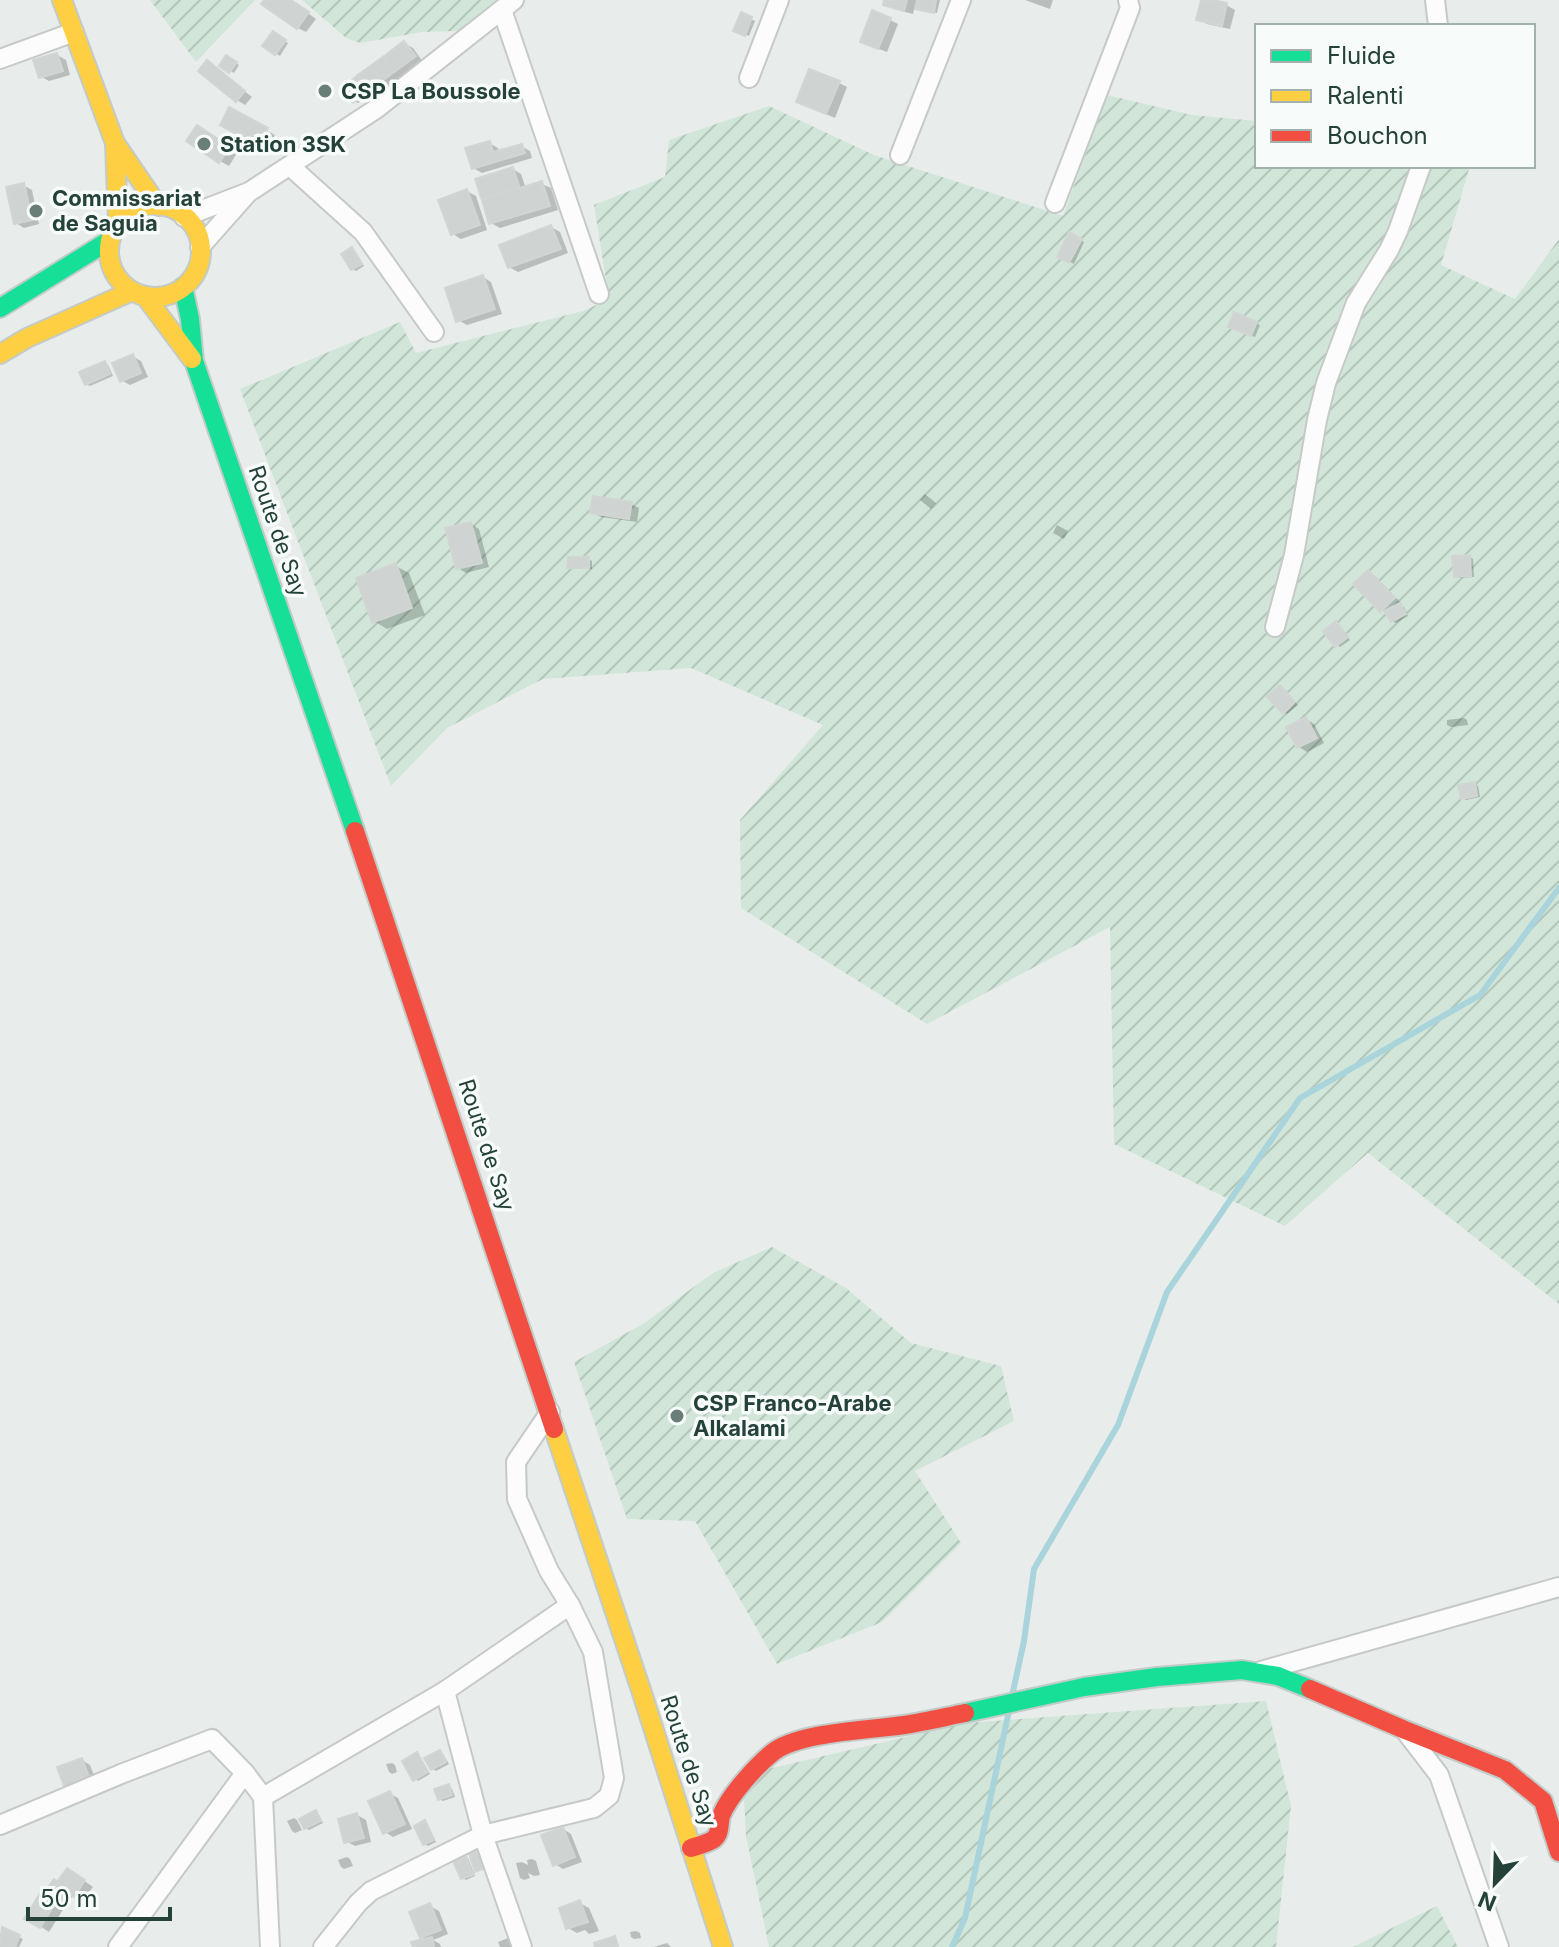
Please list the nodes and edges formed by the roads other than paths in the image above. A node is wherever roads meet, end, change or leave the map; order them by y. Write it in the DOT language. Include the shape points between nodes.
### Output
graph roads {
  1 [pos="62,0"];
  2 [pos="779,0"];
  3 [pos="961,0"];
  4 [pos="1128,0"];
  5 [pos="1435,0"];
  6 [pos="508,5"];
  7 [pos="1438,24"];
  8 [pos="74,32"];
  9 [pos="0,59"];
  10 [pos="749,78"];
  11 [pos="115,143"];
  12 [pos="900,155"];
  13 [pos="290,166"];
  14 [pos="1420,168"];
  15 [pos="249,192"];
  16 [pos="1055,203"];
  17 [pos="158,206"];
  18 [pos="184,217"];
  19 [pos="114,232"];
  20 [pos="200,247"];
  21 [pos="183,287"];
  22 [pos="138,294"];
  23 [pos="599,294"];
  24 [pos="0,308"];
  25 [pos="434,332"];
  26 [pos="0,354"];
  27 [pos="194,361"];
  28 [pos="1275,627"];
  29 [pos="550,1412"];
  30 [pos="1559,1587"];
  31 [pos="570,1605"];
  32 [pos="1258,1672"];
  33 [pos="445,1691"];
  34 [pos="1405,1730"];
  35 [pos="245,1773"];
  36 [pos="263,1797"];
  37 [pos="0,1825"];
  38 [pos="483,1835"];
  39 [pos="691,1848"];
  40 [pos="1559,1852"];
  41 [pos="118,1947"];
  42 [pos="270,1947"];
  43 [pos="323,1947"];
  44 [pos="522,1947"];
  45 [pos="723,1947"];
  46 [pos="1499,1947"];
  1 -- 8 [label="main road"];
  2 -- 10 [label="street"];
  3 -- 12 [label="street"];
  4 -- 16 [label="street" via="1130,8"];
  5 -- 7 [label="street"];
  6 -- 13 [label="street" via="376,109"];
  6 -- 23 [label="street"];
  8 -- 9 [label="street"];
  8 -- 11 [label="main road"];
  11 -- 17 [label="main road"];
  11 -- 19 [label="main road"];
  13 -- 15 [label="street"];
  13 -- 25 [label="street" via="363,232"];
  14 -- 28 [label="street" via="1398,231 1356,303 1334,357"];
  15 -- 18 [label="street"];
  15 -- 20 [label="street"];
  17 -- 18 [label="main road"];
  17 -- 19 [label="main road" via="136,209"];
  18 -- 20 [label="main road"];
  19 -- 22 [label="main road" via="110,264 123,284"];
  19 -- 24 [label="main road"];
  20 -- 21 [label="main road" via="197,269"];
  21 -- 22 [label="main road" via="158,297"];
  21 -- 27 [label="main road, Route de Say"];
  22 -- 26 [label="main road"];
  22 -- 27 [label="main road, Route de Say"];
  27 -- 29 [label="main road, Route de Say"];
  29 -- 31 [label="street" via="516,1462 515,1486 549,1571"];
  29 -- 39 [label="main road, Route de Say"];
  30 -- 32 [label="street"];
  31 -- 33 [label="street"];
  31 -- 38 [label="street" via="593,1652 614,1778 609,1796 594,1808"];
  32 -- 34 [label="main road"];
  32 -- 39 [label="main road" via="1084,1687 906,1725 794,1741 773,1752 741,1785 721,1816 714,1839"];
  33 -- 36 [label="street"];
  33 -- 38 [label="street"];
  34 -- 40 [label="main road" via="1505,1770 1543,1801"];
  34 -- 46 [label="street" via="1439,1775"];
  35 -- 36 [label="street"];
  35 -- 37 [label="street" via="212,1739"];
  35 -- 41 [label="street"];
  36 -- 42 [label="street"];
  38 -- 43 [label="street" via="371,1891"];
  38 -- 44 [label="street"];
  39 -- 45 [label="main road, Route de Say"];
}
